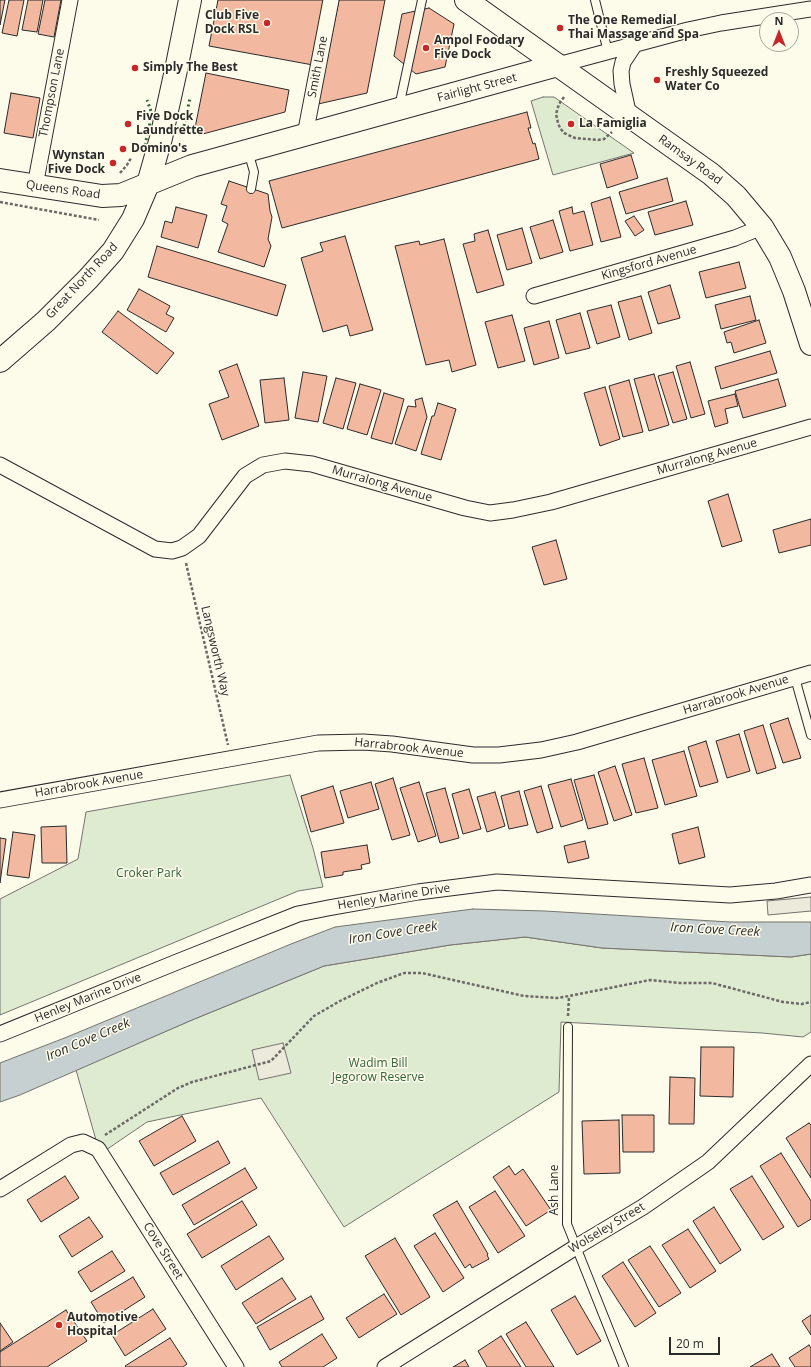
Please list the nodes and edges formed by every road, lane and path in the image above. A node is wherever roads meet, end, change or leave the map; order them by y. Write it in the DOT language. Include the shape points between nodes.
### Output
graph roads {
  1 [pos="70,0"];
  2 [pos="190,0"];
  3 [pos="331,0"];
  4 [pos="422,0"];
  5 [pos="466,0"];
  6 [pos="595,0"];
  7 [pos="811,9"];
  8 [pos="635,44"];
  9 [pos="608,52"];
  10 [pos="558,65"];
  11 [pos="564,97"];
  12 [pos="398,110"];
  13 [pos="629,116"];
  14 [pos="612,132"];
  15 [pos="305,135"];
  16 [pos="248,151"];
  17 [pos="131,158"];
  18 [pos="120,174"];
  19 [pos="0,180"];
  20 [pos="148,184"];
  21 [pos="35,186"];
  22 [pos="251,189"];
  23 [pos="0,202"];
  24 [pos="99,220"];
  25 [pos="762,227"];
  26 [pos="534,296"];
  27 [pos="809,331"];
  28 [pos="0,361"];
  29 [pos="811,427"];
  30 [pos="0,465"];
  31 [pos="182,548"];
  32 [pos="811,673"];
  33 [pos="796,678"];
  34 [pos="811,735"];
  35 [pos="231,758"];
  36 [pos="0,800"];
  37 [pos="811,885"];
  38 [pos="569,996"];
  39 [pos="811,1002"];
  40 [pos="568,1027"];
  41 [pos="0,1034"];
  42 [pos="811,1064"];
  43 [pos="88,1144"];
  44 [pos="0,1189"];
  45 [pos="576,1247"];
  46 [pos="236,1367"];
  47 [pos="385,1367"];
  48 [pos="624,1367"];
  1 -- 21 [label="street, Thompson Lane"];
  2 -- 20 [label="main road, Great North Road"];
  3 -- 15 [label="street, Smith Lane"];
  4 -- 12 [label="lane"];
  5 -- 10 [label="main road, Ramsay Road"];
  6 -- 9 [label="lane"];
  7 -- 8 [label="street, Fairlight Street" via="721,23"];
  8 -- 9 [label="street, Fairlight Street"];
  8 -- 13 [label="street" via="623,62 621,71"];
  9 -- 10 [label="street, Fairlight Street"];
  10 -- 12 [label="main road, Fairlight Street"];
  10 -- 13 [label="main road, Ramsay Road"];
  11 -- 14 [label="path" via="556,114 564,133 575,138 598,140 604,139"];
  12 -- 15 [label="main road, Fairlight Street"];
  13 -- 25 [label="main road, Ramsay Road" via="716,178 736,196"];
  15 -- 16 [label="main road, Fairlight Street"];
  16 -- 20 [label="main road, Fairlight Street" via="192,166"];
  16 -- 22 [label="lane" via="254,172"];
  17 -- 18 [label="path"];
  19 -- 21 [label="main road, Queens Road"];
  20 -- 21 [label="main road, Queens Road" via="121,195 102,196"];
  20 -- 28 [label="main road, Great North Road" via="133,219 113,251 46,321"];
  23 -- 24 [label="path, Queens Road"];
  25 -- 26 [label="street, Kingsford Avenue" via="735,238"];
  25 -- 27 [label="main road, Ramsay Road" via="780,257"];
  29 -- 31 [label="street, Murralong Avenue" via="551,502 490,513 312,464 285,461 263,465 245,476 199,536"];
  30 -- 31 [label="street, Murralong Avenue" via="155,549 172,551"];
  31 -- 35 [label="path, Langsworth Way"];
  32 -- 33 [label="street, Harrabrook Avenue"];
  33 -- 34 [label="lane"];
  33 -- 35 [label="street, Harrabrook Avenue" via="577,742 541,750 472,755 392,744 318,743"];
  35 -- 36 [label="street, Harrabrook Avenue"];
  37 -- 41 [label="street, Henley Marine Drive" via="730,895 497,882 418,892 328,908 298,914"];
  38 -- 39 [label="path" via="650,980 712,984 783,1002"];
  38 -- 40 [label="path"];
  38 -- 43 [label="path" via="524,996 422,973 404,973 371,986 314,1016 271,1061 178,1088"];
  40 -- 45 [label="lane, Ash Lane" via="567,1224"];
  42 -- 45 [label="street, Wolseley Street" via="708,1162 643,1207"];
  43 -- 44 [label="street" via="72,1145"];
  43 -- 46 [label="street, Cove Street" via="98,1149"];
  45 -- 47 [label="street, Wolseley Street"];
  45 -- 48 [label="lane, Ash Lane"];
}
